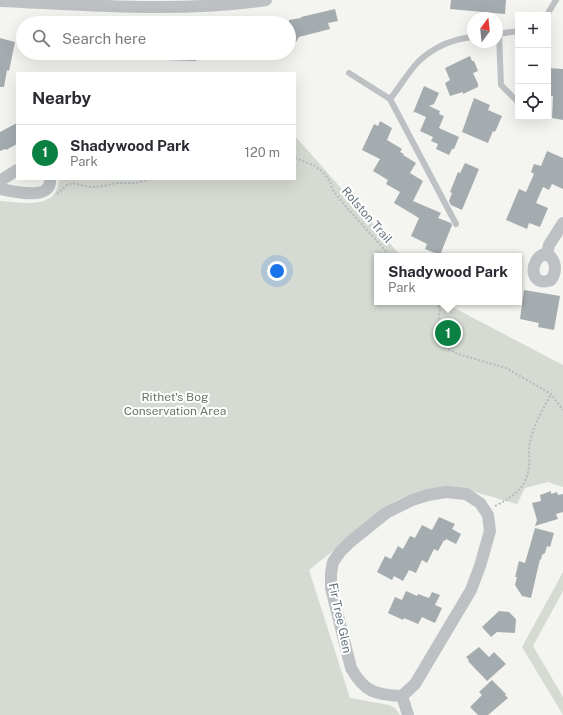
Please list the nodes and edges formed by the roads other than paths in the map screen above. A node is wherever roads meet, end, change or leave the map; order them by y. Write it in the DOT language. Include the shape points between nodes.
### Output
graph roads {
  1 [pos="266,0"];
  2 [pos="556,0"];
  3 [pos="0,1"];
  4 [pos="548,12"];
  5 [pos="515,31"];
  6 [pos="503,33"];
  7 [pos="467,38"];
  8 [pos="499,48"];
  9 [pos="349,73"];
  10 [pos="390,99"];
  11 [pos="515,99"];
  12 [pos="16,171"];
  13 [pos="50,180"];
  14 [pos="0,181"];
  15 [pos="0,189"];
  16 [pos="563,223"];
  17 [pos="456,224"];
  18 [pos="547,254"];
  19 [pos="402,696"];
  20 [pos="408,715"];
  1 -- 3 [label="street" via="222,5 163,7"];
  2 -- 4 [label="lane"];
  5 -- 6 [label="lane"];
  7 -- 10 [label="lane" via="438,47 419,61"];
  8 -- 11 [label="lane" via="501,85"];
  9 -- 10 [label="lane"];
  10 -- 17 [label="lane"];
  12 -- 14 [label="street"];
  13 -- 15 [label="street" via="48,188 33,194"];
  16 -- 18 [label="street" via="549,245"];
  19 -- 19 [label="street, Fir Tree Glen" via="415,684 471,590 480,566 490,531 488,515 480,503 466,494 446,492 428,495 386,513 340,552 333,562 331,588 351,668 365,688 388,696"];
  19 -- 20 [label="street"];
}
